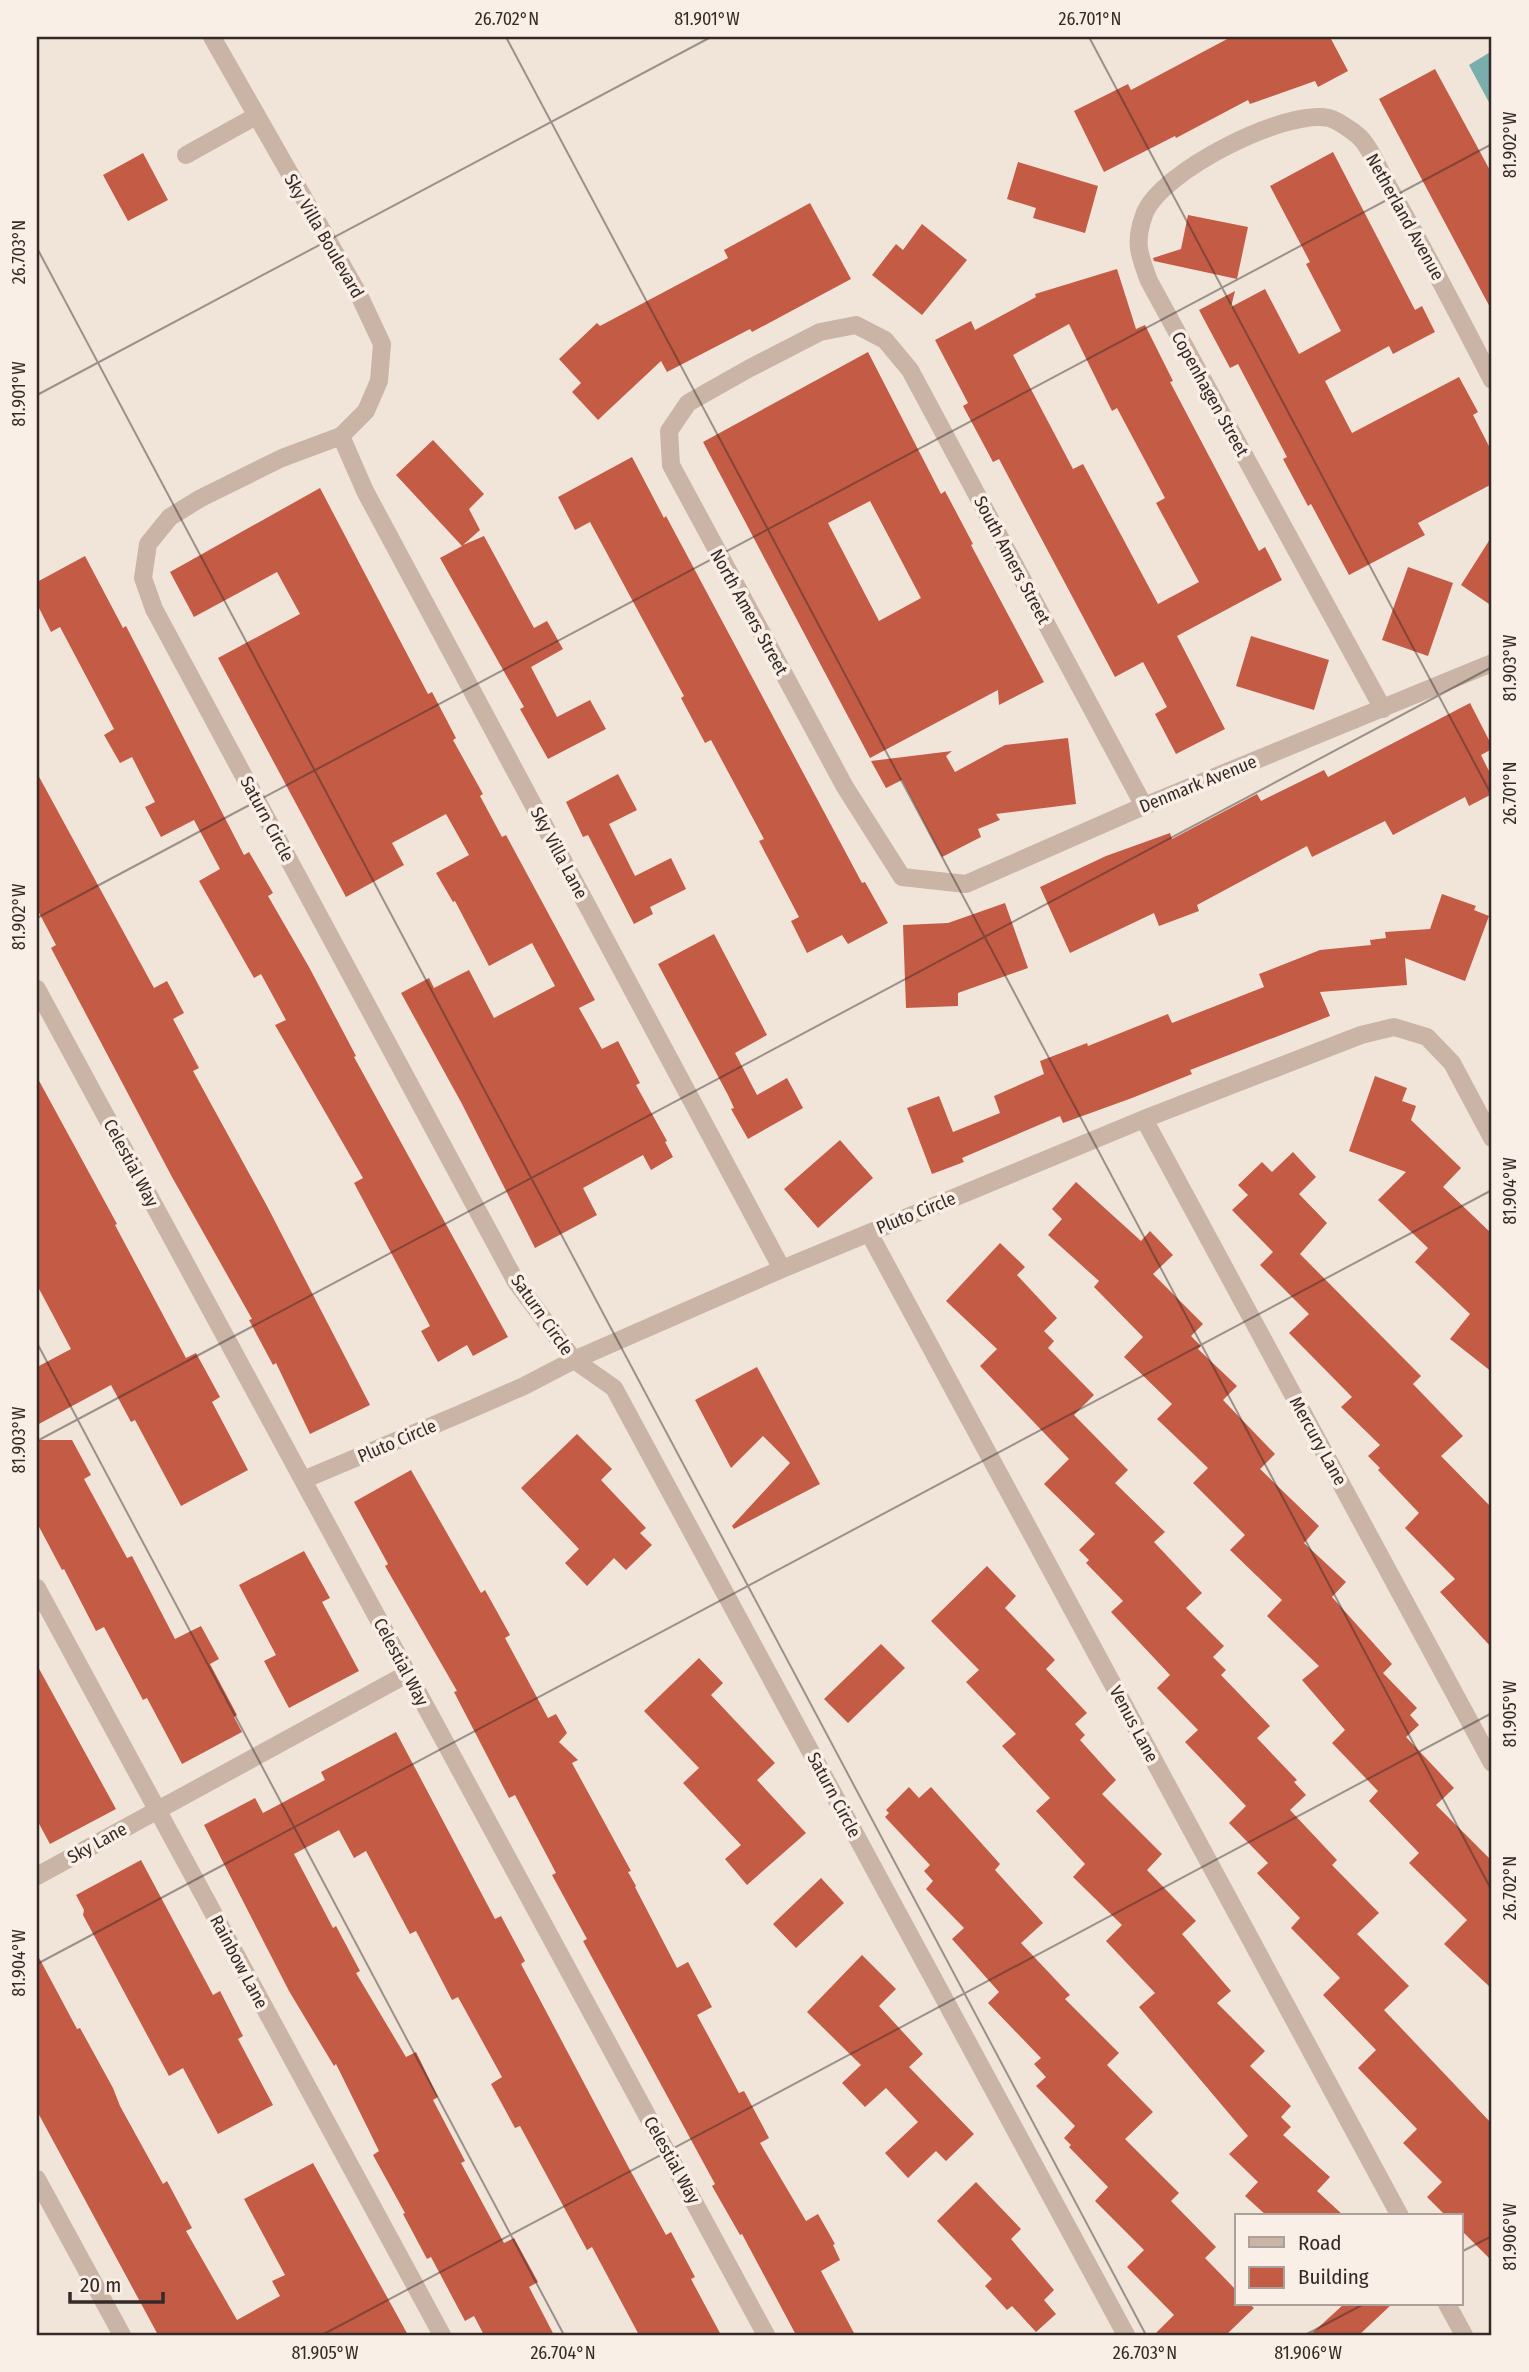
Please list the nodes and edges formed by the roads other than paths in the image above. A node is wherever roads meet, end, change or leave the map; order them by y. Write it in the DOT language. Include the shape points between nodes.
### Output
graph roads {
  1 [pos="212,37"];
  2 [pos="256,116"];
  3 [pos="1274,126"];
  4 [pos="186,155"];
  5 [pos="864,329"];
  6 [pos="1492,380"];
  7 [pos="341,436"];
  8 [pos="1492,663"];
  9 [pos="1383,709"];
  10 [pos="1144,806"];
  11 [pos="902,877"];
  12 [pos="37,989"];
  13 [pos="1144,1119"];
  14 [pos="1492,1138"];
  15 [pos="869,1233"];
  16 [pos="782,1269"];
  17 [pos="574,1360"];
  18 [pos="303,1480"];
  19 [pos="37,1588"];
  20 [pos="407,1674"];
  21 [pos="1492,1762"];
  22 [pos="157,1810"];
  23 [pos="37,1876"];
  24 [pos="37,2179"];
  25 [pos="1399,2214"];
  26 [pos="1448,2306"];
  27 [pos="122,2335"];
  28 [pos="442,2335"];
  29 [pos="766,2335"];
  30 [pos="1126,2335"];
  31 [pos="1464,2335"];
  1 -- 2 [label="street, Sky Villa Boulevard"];
  2 -- 4 [label="street"];
  2 -- 7 [label="street, Sky Villa Boulevard" via="359,295 382,344 379,380 366,411"];
  3 -- 6 [label="street, Netherland Avenue" via="1296,118 1330,118 1360,137"];
  3 -- 9 [label="street, Copenhagen Street" via="1228,146 1166,184 1144,212 1137,249 1182,344"];
  5 -- 10 [label="street, South Amers Street" via="885,340 910,370"];
  5 -- 11 [label="street, North Amers Street" via="856,325 820,332 688,403 669,431 671,465 845,786"];
  7 -- 16 [label="street, Sky Villa Lane" via="365,491"];
  7 -- 17 [label="street, Saturn Circle" via="282,458 170,517 148,544 143,578 160,621 516,1282"];
  8 -- 9 [label="street, Denmark Avenue"];
  9 -- 10 [label="street, Denmark Avenue"];
  10 -- 11 [label="street, Denmark Avenue" via="966,884"];
  12 -- 18 [label="street, Celestial Way"];
  13 -- 14 [label="street, Pluto Circle" via="1317,1051 1394,1027 1427,1037 1452,1063"];
  13 -- 15 [label="street, Pluto Circle"];
  13 -- 21 [label="street, Mercury Lane"];
  15 -- 16 [label="street, Pluto Circle"];
  15 -- 25 [label="street, Venus Lane"];
  16 -- 17 [label="street, Pluto Circle"];
  17 -- 18 [label="street, Pluto Circle" via="524,1386"];
  17 -- 30 [label="street, Saturn Circle" via="614,1388"];
  18 -- 20 [label="street, Celestial Way"];
  19 -- 22 [label="street, Rainbow Lane"];
  20 -- 22 [label="street, Sky Lane"];
  20 -- 29 [label="street, Celestial Way"];
  22 -- 23 [label="street, Sky Lane"];
  22 -- 28 [label="street, Rainbow Lane"];
  24 -- 27 [label="street"];
  26 -- 31 [label="street"];
}
